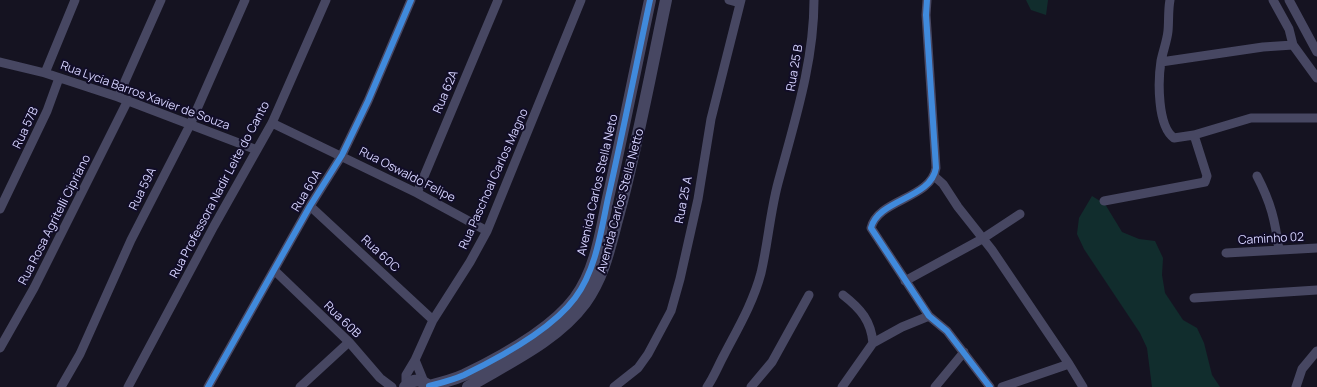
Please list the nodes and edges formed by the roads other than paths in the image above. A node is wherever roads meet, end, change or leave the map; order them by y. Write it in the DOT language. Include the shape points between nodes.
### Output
graph roads {
  1 [pos="75,0"];
  2 [pos="161,0"];
  3 [pos="245,0"];
  4 [pos="326,0"];
  5 [pos="411,0"];
  6 [pos="498,0"];
  7 [pos="581,0"];
  8 [pos="650,0"];
  9 [pos="666,0"];
  10 [pos="729,0"];
  11 [pos="814,0"];
  12 [pos="927,0"];
  13 [pos="1170,0"];
  14 [pos="1273,0"];
  15 [pos="1289,0"];
  16 [pos="741,2"];
  17 [pos="1293,45"];
  18 [pos="1317,52"];
  19 [pos="1161,62"];
  20 [pos="1,64"];
  21 [pos="45,73"];
  22 [pos="59,78"];
  23 [pos="1317,78"];
  24 [pos="118,97"];
  25 [pos="128,100"];
  26 [pos="1317,118"];
  27 [pos="272,123"];
  28 [pos="190,125"];
  29 [pos="1194,135"];
  30 [pos="257,150"];
  31 [pos="342,155"];
  32 [pos="934,176"];
  33 [pos="1257,176"];
  34 [pos="417,193"];
  35 [pos="1104,201"];
  36 [pos="310,206"];
  37 [pos="0,209"];
  38 [pos="1020,214"];
  39 [pos="487,230"];
  40 [pos="982,239"];
  41 [pos="1317,248"];
  42 [pos="1279,250"];
  43 [pos="1226,253"];
  44 [pos="274,270"];
  45 [pos="905,281"];
  46 [pos="1317,290"];
  47 [pos="809,295"];
  48 [pos="843,295"];
  49 [pos="1194,298"];
  50 [pos="929,316"];
  51 [pos="433,320"];
  52 [pos="349,342"];
  53 [pos="873,343"];
  54 [pos="0,348"];
  55 [pos="1317,351"];
  56 [pos="964,352"];
  57 [pos="415,360"];
  58 [pos="1069,364"];
  59 [pos="428,385"];
  60 [pos="406,386"];
  61 [pos="61,387"];
  62 [pos="128,387"];
  63 [pos="208,387"];
  64 [pos="300,387"];
  65 [pos="392,387"];
  66 [pos="468,387"];
  67 [pos="614,387"];
  68 [pos="707,387"];
  69 [pos="751,387"];
  70 [pos="842,387"];
  71 [pos="935,387"];
  72 [pos="990,387"];
  73 [pos="1002,387"];
  74 [pos="1083,387"];
  75 [pos="1296,387"];
  1 -- 21 [label="street"];
  2 -- 24 [label="street"];
  3 -- 28 [label="street, Rua 59A"];
  4 -- 27 [label="street, Rua Professora Nadir Leite do Canto"];
  5 -- 31 [label="street, Rua 60A"];
  6 -- 34 [label="street, Rua 62A"];
  7 -- 39 [label="street, Rua Paschoal Carlos Magno"];
  8 -- 59 [label="street, Avenida Carlos Stella Neto" via="596,251 575,298 532,337 463,376"];
  9 -- 66 [label="street, Avenida Carlos Stella Netto" via="635,154 602,276 585,303 567,323 542,343"];
  10 -- 16 [label="street"];
  11 -- 68 [label="street, Rua 25 B" via="814,26 802,97 778,185 753,300"];
  12 -- 32 [label="street" via="936,168"];
  13 -- 19 [label="street" via="1168,31"];
  14 -- 17 [label="street" via="1289,30"];
  15 -- 18 [label="street"];
  16 -- 67 [label="street, Rua 25 A" via="711,119 698,198 671,311 638,368"];
  17 -- 19 [label="street"];
  17 -- 23 [label="street"];
  19 -- 29 [label="street" via="1159,88 1166,130 1174,138"];
  20 -- 21 [label="street, Rua Lycia Barros Xavier de Souza"];
  21 -- 22 [label="street, Rua Lycia Barros Xavier de Souza"];
  22 -- 24 [label="street, Rua Lycia Barros Xavier de Souza"];
  22 -- 37 [label="street, Rua 57B" via="47,111"];
  24 -- 25 [label="street, Rua Lycia Barros Xavier de Souza"];
  25 -- 28 [label="street, Rua Lycia Barros Xavier de Souza"];
  25 -- 54 [label="street, Rua Rosa Agritelli Cipriano" via="48,260"];
  26 -- 29 [label="street" via="1251,118"];
  27 -- 30 [label="street, Rua Professora Nadir Leite do Canto"];
  27 -- 31 [label="street, Rua Oswaldo Felipe"];
  28 -- 30 [label="street, Rua Lycia Barros Xavier de Souza"];
  28 -- 61 [label="street, Rua 59A" via="131,240 80,354"];
  29 -- 35 [label="street" via="1207,176 1205,182"];
  30 -- 62 [label="street, Rua Professora Nadir Leite do Canto"];
  31 -- 34 [label="street, Rua Oswaldo Felipe"];
  31 -- 36 [label="street, Rua 60A"];
  32 -- 40 [label="street" via="943,184"];
  32 -- 45 [label="street" via="923,187 880,214 873,221 871,228"];
  33 -- 42 [label="street" via="1274,215"];
  34 -- 39 [label="street, Rua Oswaldo Felipe"];
  36 -- 44 [label="street, Rua 60A"];
  36 -- 51 [label="street, Rua 60C"];
  38 -- 40 [label="street"];
  39 -- 51 [label="street, Rua Paschoal Carlos Magno"];
  40 -- 45 [label="street"];
  40 -- 58 [label="street"];
  41 -- 42 [label="street, Caminho 02"];
  42 -- 43 [label="street, Caminho 02"];
  44 -- 52 [label="street, Rua 60B"];
  44 -- 63 [label="street, Rua 60A"];
  45 -- 50 [label="street"];
  46 -- 49 [label="street"];
  47 -- 69 [label="street" via="772,362"];
  48 -- 53 [label="street" via="863,313 871,329"];
  50 -- 53 [label="street"];
  50 -- 56 [label="street" via="947,331"];
  51 -- 57 [label="street, Rua Paschoal Carlos Magno"];
  52 -- 64 [label="street"];
  52 -- 65 [label="street, Rua 60B" via="380,378"];
  53 -- 70 [label="street"];
  55 -- 75 [label="street" via="1302,369"];
  56 -- 71 [label="street"];
  56 -- 72 [label="street"];
  57 -- 59 [label="street"];
  57 -- 60 [label="street, Rua Paschoal Carlos Magno" via="406,375"];
  58 -- 73 [label="street"];
  58 -- 74 [label="street"];
  59 -- 60 [label="street, Avenida Carlos Stella Neto" via="416,380"];
}
